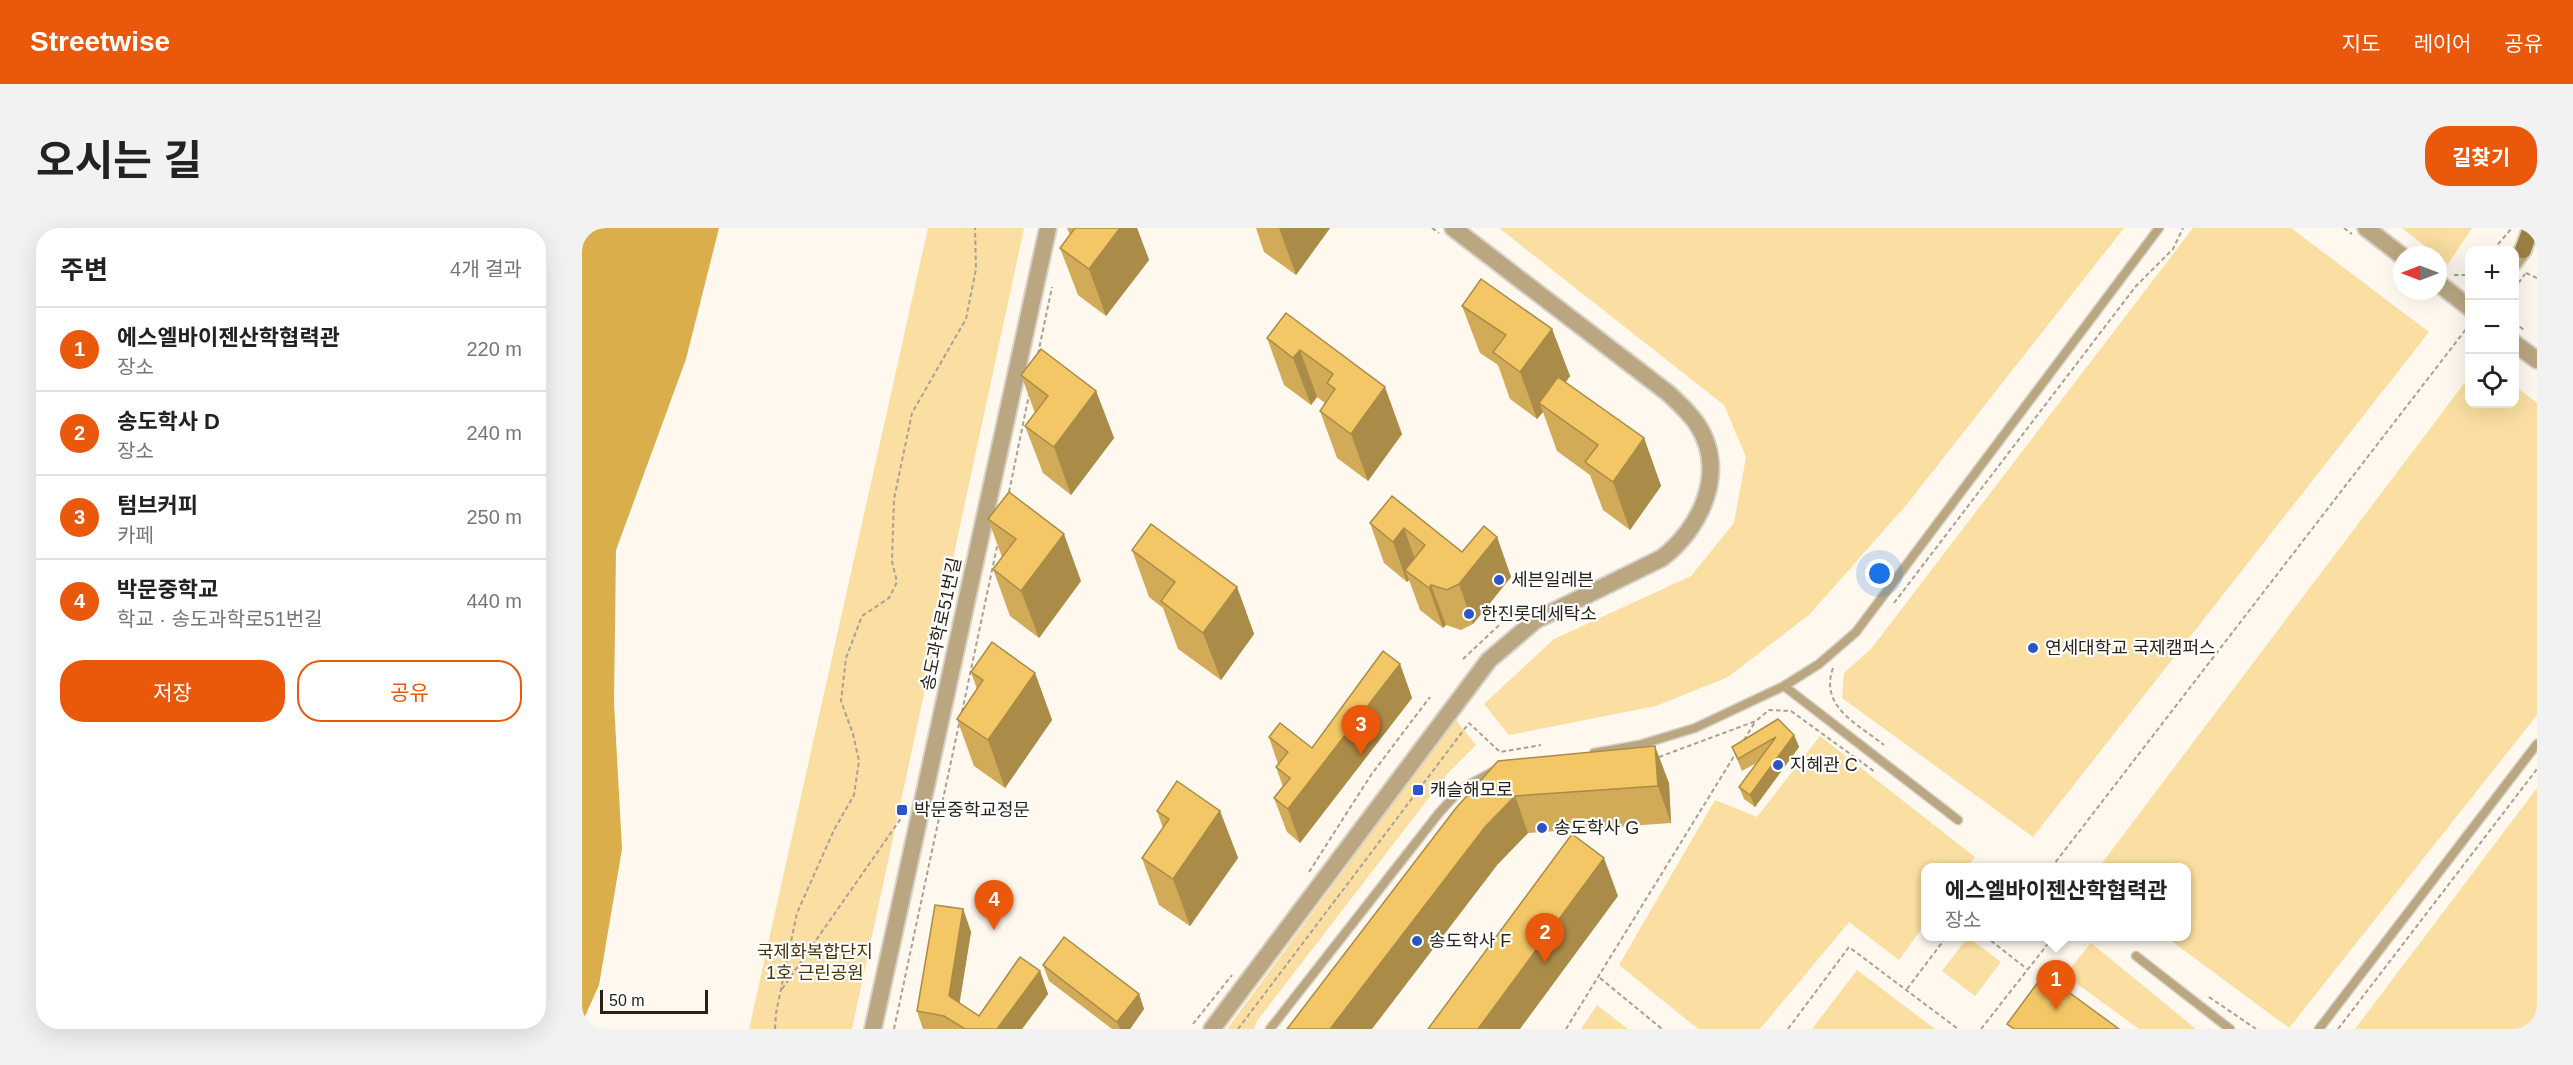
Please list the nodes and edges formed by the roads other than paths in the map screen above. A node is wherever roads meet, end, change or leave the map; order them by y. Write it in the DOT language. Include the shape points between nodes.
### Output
graph roads {
  1 [pos="1048,228"];
  2 [pos="1453,228"];
  3 [pos="2158,228"];
  4 [pos="2366,228"];
  5 [pos="2531,228"];
  6 [pos="2393,249"];
  7 [pos="2525,256"];
  8 [pos="2447,282"];
  9 [pos="2465,303"];
  10 [pos="2519,347"];
  11 [pos="2537,360"];
  12 [pos="1784,686"];
  13 [pos="2537,744"];
  14 [pos="1581,754"];
  15 [pos="1504,766"];
  16 [pos="1958,820"];
  17 [pos="2136,956"];
  18 [pos="873,1029"];
  19 [pos="1212,1029"];
  20 [pos="1270,1029"];
  21 [pos="2230,1029"];
  22 [pos="2319,1029"];
  1 -- 18 [label="street, 송도과학로51번길"];
  2 -- 19 [label="street" via="1685,409 1707,445 1710,466 1704,508 1679,545 1662,558 1536,620 1489,660"];
  3 -- 12 [label="lane" via="1856,632 1819,664"];
  4 -- 6 [label="street"];
  5 -- 7 [label="main road"];
  8 -- 9 [label="street"];
  10 -- 11 [label="street"];
  12 -- 14 [label="lane" via="1695,728 1639,745"];
  12 -- 16 [label="lane"];
  13 -- 22 [label="lane"];
  15 -- 20 [label="lane" via="1461,789 1439,813"];
  17 -- 21 [label="lane"];
}
